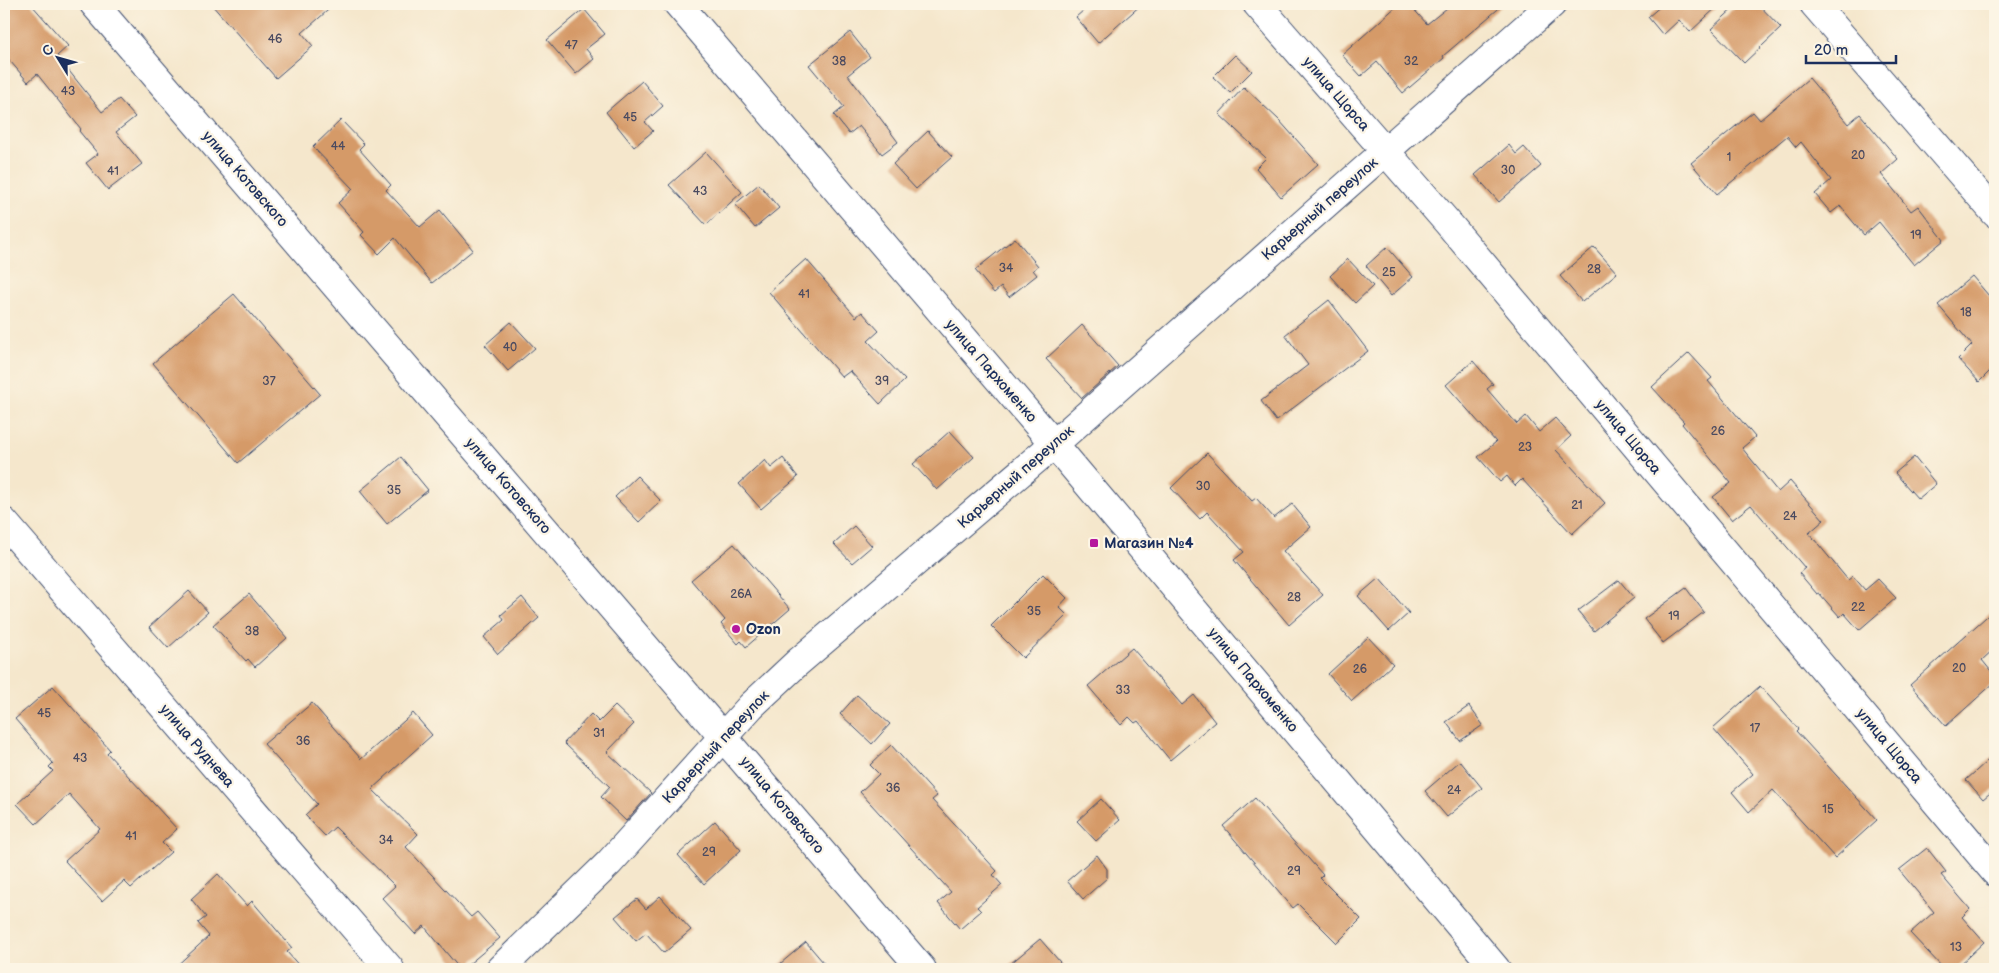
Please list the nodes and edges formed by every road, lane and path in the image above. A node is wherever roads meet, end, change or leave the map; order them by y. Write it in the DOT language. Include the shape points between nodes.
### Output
graph roads {
  1 [pos="94,4"];
  2 [pos="678,4"];
  3 [pos="1257,4"];
  4 [pos="1552,4"];
  5 [pos="1814,4"];
  6 [pos="1386,152"];
  7 [pos="1995,213"];
  8 [pos="1054,444"];
  9 [pos="4,522"];
  10 [pos="724,737"];
  11 [pos="1995,872"];
  12 [pos="390,969"];
  13 [pos="500,969"];
  14 [pos="922,969"];
  15 [pos="1496,969"];
  1 -- 10 [label="street, улица Котовского"];
  2 -- 8 [label="street, улица Пархоменко"];
  3 -- 6 [label="street, улица Щорса"];
  4 -- 6 [label="street, Карьерный переулок"];
  5 -- 7 [label="street"];
  6 -- 8 [label="street, Карьерный переулок"];
  6 -- 11 [label="street, улица Щорса"];
  8 -- 10 [label="street, Карьерный переулок" via="797,664 751,706"];
  8 -- 15 [label="street, улица Пархоменко"];
  9 -- 12 [label="street, улица Руднева"];
  10 -- 13 [label="street, Карьерный переулок" via="609,863"];
  10 -- 14 [label="street, улица Котовского"];
}
